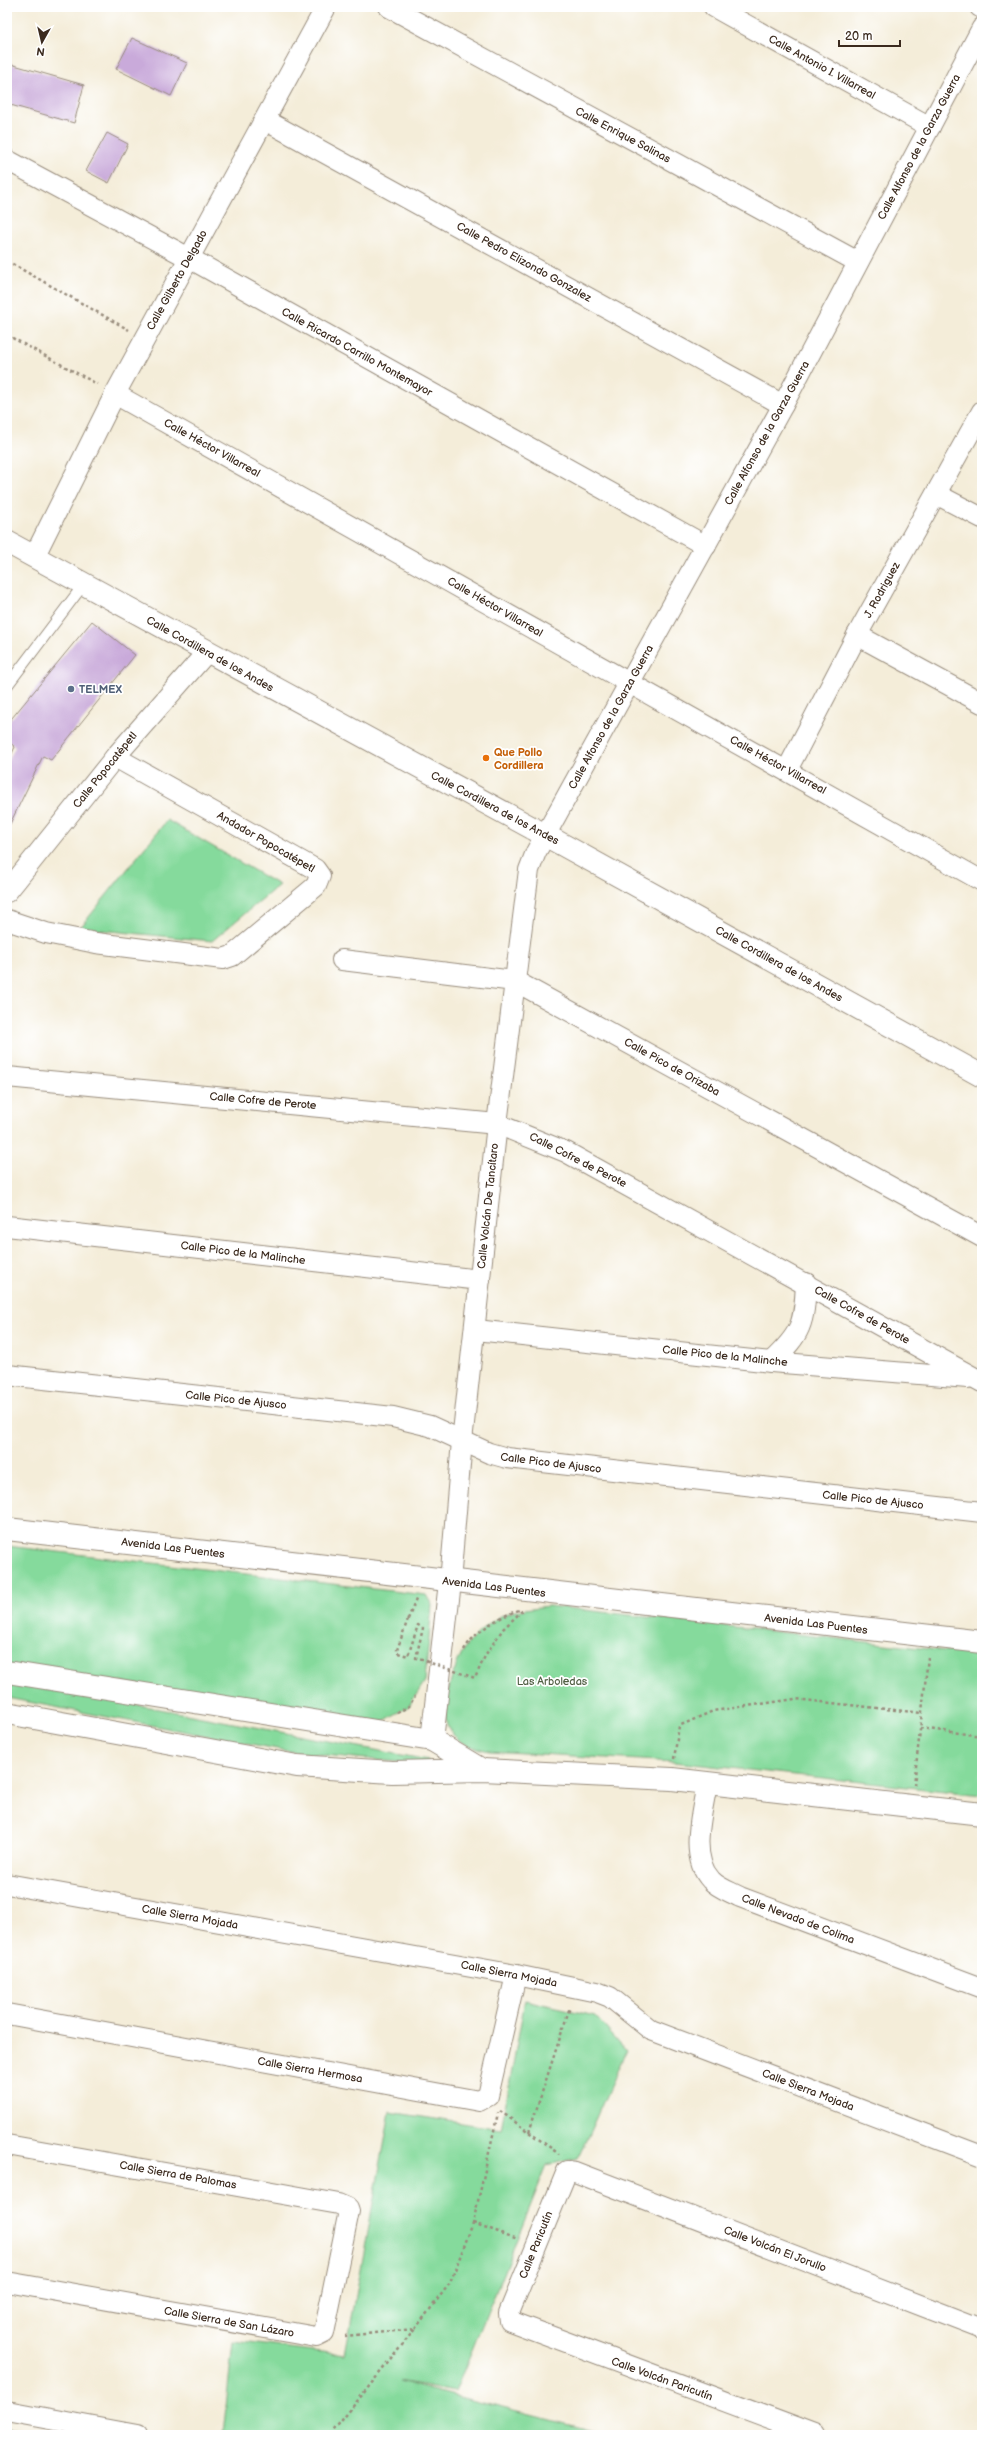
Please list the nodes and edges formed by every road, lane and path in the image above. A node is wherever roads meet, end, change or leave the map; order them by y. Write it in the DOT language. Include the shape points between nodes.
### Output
graph roads {
  1 [pos="326,7"];
  2 [pos="389,7"];
  3 [pos="714,7"];
  4 [pos="982,28"];
  5 [pos="265,120"];
  6 [pos="930,127"];
  7 [pos="7,160"];
  8 [pos="189,258"];
  9 [pos="7,261"];
  10 [pos="858,262"];
  11 [pos="7,335"];
  12 [pos="145,339"];
  13 [pos="115,394"];
  14 [pos="783,405"];
  15 [pos="982,411"];
  16 [pos="936,494"];
  17 [pos="982,518"];
  18 [pos="7,542"];
  19 [pos="706,546"];
  20 [pos="34,556"];
  21 [pos="84,584"];
  22 [pos="857,635"];
  23 [pos="207,652"];
  24 [pos="630,684"];
  25 [pos="7,686"];
  26 [pos="982,702"];
  27 [pos="115,757"];
  28 [pos="786,770"];
  29 [pos="545,835"];
  30 [pos="982,881"];
  31 [pos="7,892"];
  32 [pos="7,920"];
  33 [pos="342,960"];
  34 [pos="515,981"];
  35 [pos="982,1076"];
  36 [pos="7,1077"];
  37 [pos="497,1124"];
  38 [pos="7,1226"];
  39 [pos="982,1237"];
  40 [pos="480,1280"];
  41 [pos="806,1283"];
  42 [pos="476,1330"];
  43 [pos="772,1362"];
  44 [pos="7,1375"];
  45 [pos="978,1380"];
  46 [pos="462,1441"];
  47 [pos="982,1512"];
  48 [pos="7,1529"];
  49 [pos="450,1582"];
  50 [pos="411,1593"];
  51 [pos="419,1594"];
  52 [pos="524,1608"];
  53 [pos="530,1608"];
  54 [pos="408,1619"];
  55 [pos="982,1642"];
  56 [pos="929,1649"];
  57 [pos="427,1657"];
  58 [pos="460,1658"];
  59 [pos="457,1664"];
  60 [pos="426,1665"];
  61 [pos="7,1672"];
  62 [pos="452,1679"];
  63 [pos="417,1693"];
  64 [pos="7,1713"];
  65 [pos="922,1713"];
  66 [pos="395,1714"];
  67 [pos="920,1728"];
  68 [pos="982,1736"];
  69 [pos="432,1740"];
  70 [pos="681,1762"];
  71 [pos="482,1770"];
  72 [pos="707,1783"];
  73 [pos="921,1789"];
  74 [pos="982,1814"];
  75 [pos="7,1884"];
  76 [pos="516,1975"];
  77 [pos="577,1987"];
  78 [pos="982,1988"];
  79 [pos="7,2014"];
  80 [pos="529,2132"];
  81 [pos="7,2145"];
  82 [pos="982,2156"];
  83 [pos="568,2170"];
  84 [pos="473,2223"];
  85 [pos="536,2246"];
  86 [pos="7,2282"];
  87 [pos="510,2321"];
  88 [pos="415,2329"];
  89 [pos="982,2329"];
  90 [pos="324,2333"];
  91 [pos="7,2411"];
  92 [pos="137,2435"];
  93 [pos="330,2435"];
  94 [pos="815,2435"];
  1 -- 5 [label="street, Calle Gilberto Delgado"];
  2 -- 10 [label="street, Calle Enrique Salinas"];
  3 -- 6 [label="street, Calle Antonio I. Villarreal"];
  4 -- 6 [label="street, Calle Alfonso de la Garza Guerra"];
  5 -- 8 [label="street, Calle Gilberto Delgado"];
  5 -- 14 [label="street, Calle Pedro Elizondo Gonzalez"];
  6 -- 10 [label="street, Calle Alfonso de la Garza Guerra"];
  7 -- 8 [label="street, Calle Ricardo Carrillo Montemayor"];
  8 -- 12 [label="street, Calle Gilberto Delgado"];
  8 -- 19 [label="street, Calle Ricardo Carrillo Montemayor"];
  9 -- 12 [label="path"];
  10 -- 14 [label="street, Calle Alfonso de la Garza Guerra"];
  11 -- 13 [label="path"];
  12 -- 13 [label="street, Calle Gilberto Delgado"];
  13 -- 20 [label="street, Calle Gilberto Delgado"];
  13 -- 24 [label="street, Calle Héctor Villarreal"];
  14 -- 19 [label="street, Calle Alfonso de la Garza Guerra"];
  15 -- 16 [label="street, J. Rodriguez"];
  16 -- 17 [label="street"];
  16 -- 22 [label="street, J. Rodriguez"];
  18 -- 20 [label="street, Calle Cordillera de los Andes"];
  19 -- 24 [label="street, Calle Alfonso de la Garza Guerra"];
  20 -- 21 [label="street, Calle Cordillera de los Andes"];
  21 -- 23 [label="street, Calle Cordillera de los Andes"];
  21 -- 25 [label="lane"];
  22 -- 26 [label="street"];
  22 -- 28 [label="street, J. Rodriguez"];
  23 -- 27 [label="street, Calle Popocatépetl"];
  23 -- 29 [label="street, Calle Cordillera de los Andes"];
  24 -- 28 [label="street, Calle Héctor Villarreal"];
  24 -- 29 [label="street, Calle Alfonso de la Garza Guerra"];
  27 -- 31 [label="street, Calle Popocatépetl"];
  27 -- 32 [label="street, Andador Popocatépetl" via="315,869 320,876 316,886 232,956 223,959 96,943 46,933"];
  28 -- 30 [label="street, Calle Héctor Villarreal"];
  29 -- 34 [label="street, Calle Volcán De Tancítaro" via="529,870"];
  29 -- 35 [label="street, Calle Cordillera de los Andes"];
  33 -- 34 [label="street, Calle Pico de Orizaba"];
  34 -- 37 [label="street, Calle Volcán De Tancítaro"];
  34 -- 39 [label="street, Calle Pico de Orizaba"];
  36 -- 37 [label="street, Calle Cofre de Perote"];
  37 -- 40 [label="street, Calle Volcán De Tancítaro"];
  37 -- 41 [label="street, Calle Cofre de Perote" via="566,1152"];
  38 -- 40 [label="street, Calle Pico de la Malinche"];
  40 -- 42 [label="street, Calle Volcán De Tancítaro"];
  41 -- 43 [label="street" via="800,1327 792,1342"];
  41 -- 45 [label="street, Calle Cofre de Perote"];
  42 -- 43 [label="street, Calle Pico de la Malinche"];
  42 -- 46 [label="street, Calle Volcán De Tancítaro"];
  43 -- 45 [label="street, Calle Pico de la Malinche"];
  44 -- 46 [label="street, Calle Pico de Ajusco" via="393,1417 430,1426"];
  46 -- 47 [label="street, Calle Pico de Ajusco" via="507,1458"];
  46 -- 49 [label="street, Calle Volcán De Tancítaro"];
  48 -- 49 [label="street, Avenida Las Puentes"];
  49 -- 55 [label="street, Avenida Las Puentes"];
  49 -- 69 [label="street"];
  50 -- 51 [label="path"];
  52 -- 53 [label="path"];
  52 -- 54 [label="path, bridge" via="503,1629 486,1654 475,1678 414,1657 424,1628 418,1625 408,1656 398,1653"];
  52 -- 58 [label="path" via="500,1617 468,1644"];
  56 -- 65 [label="path"];
  57 -- 60 [label="path"];
  59 -- 62 [label="path"];
  61 -- 69 [label="street"];
  63 -- 66 [label="path" via="409,1706"];
  64 -- 71 [label="street" via="297,1766 392,1772"];
  65 -- 67 [label="path"];
  65 -- 70 [label="path" via="794,1699 713,1711 679,1726 674,1762"];
  67 -- 68 [label="path"];
  67 -- 73 [label="path" via="914,1788"];
  69 -- 71 [label="street"];
  71 -- 72 [label="street"];
  72 -- 74 [label="street"];
  72 -- 78 [label="street, Calle Nevado de Colima" via="698,1840 700,1857 710,1880 740,1897"];
  75 -- 76 [label="street, Calle Sierra Mojada"];
  76 -- 77 [label="street, Calle Sierra Mojada"];
  76 -- 79 [label="street, Calle Sierra Hermosa" via="488,2096 479,2101"];
  77 -- 80 [label="path"];
  77 -- 82 [label="street, Calle Sierra Mojada" via="610,1997 651,2030"];
  80 -- 83 [label="path" via="558,2153"];
  80 -- 84 [label="path" via="498,2109"];
  81 -- 90 [label="street, Calle Sierra de Palomas" via="340,2204 348,2208 349,2216"];
  83 -- 85 [label="street, Calle Paricutín"];
  83 -- 89 [label="street, Calle Volcán El Jorullo"];
  84 -- 85 [label="path"];
  84 -- 88 [label="path" via="450,2283"];
  85 -- 87 [label="street, Calle Paricutín" via="509,2313"];
  86 -- 90 [label="street, Calle Sierra de San Lázaro" via="311,2337"];
  87 -- 94 [label="street, Calle Volcán Paricutín"];
  88 -- 90 [label="path" via="339,2336"];
  88 -- 93 [label="path"];
  91 -- 92 [label="street"];
}
